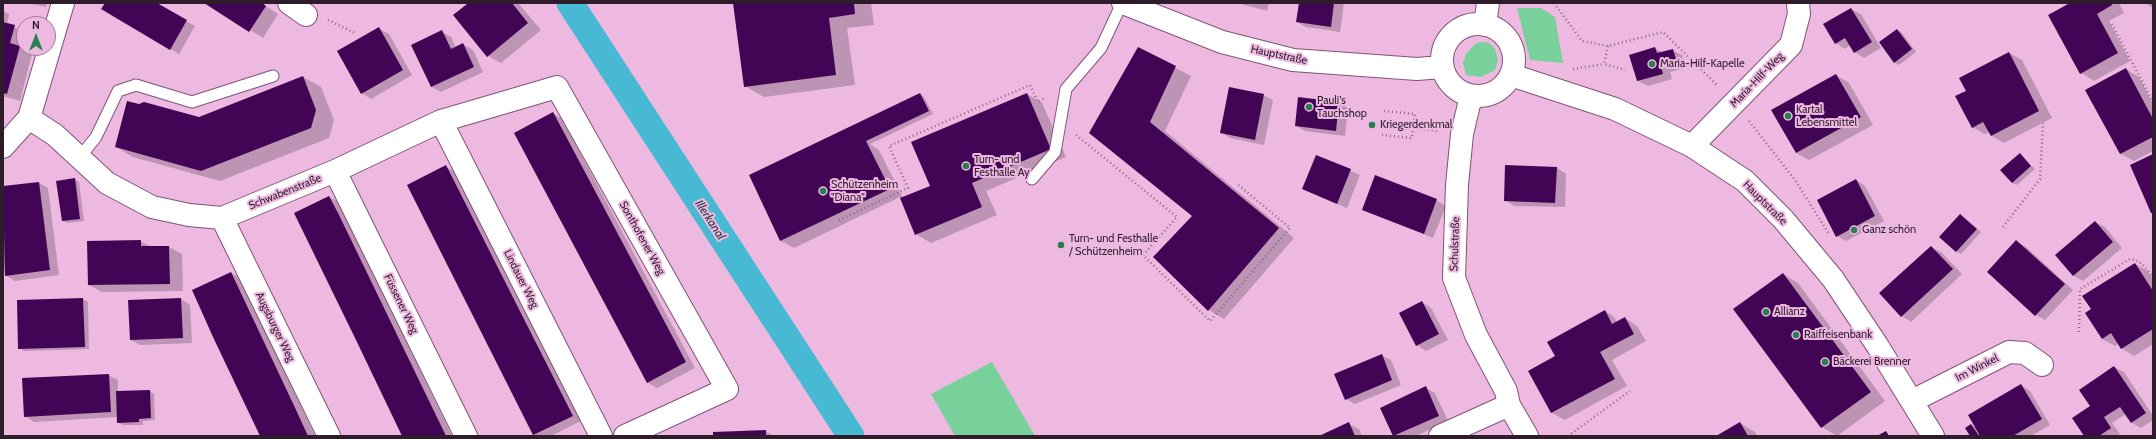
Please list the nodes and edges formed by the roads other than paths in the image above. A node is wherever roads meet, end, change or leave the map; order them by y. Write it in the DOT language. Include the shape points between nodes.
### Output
graph roads {
  1 [pos="63,3"];
  2 [pos="289,3"];
  3 [pos="1123,3"];
  4 [pos="1488,3"];
  5 [pos="1798,3"];
  6 [pos="306,15"];
  7 [pos="1485,25"];
  8 [pos="1442,67"];
  9 [pos="273,76"];
  10 [pos="1511,76"];
  11 [pos="557,87"];
  12 [pos="1471,96"];
  13 [pos="28,118"];
  14 [pos="441,121"];
  15 [pos="1692,146"];
  16 [pos="3,147"];
  17 [pos="80,157"];
  18 [pos="335,171"];
  19 [pos="1032,179"];
  20 [pos="222,218"];
  21 [pos="2042,366"];
  22 [pos="1912,401"];
  23 [pos="1509,405"];
  24 [pos="329,436"];
  25 [pos="466,436"];
  26 [pos="601,436"];
  27 [pos="625,436"];
  28 [pos="1440,436"];
  29 [pos="1527,436"];
  30 [pos="1933,436"];
  1 -- 13 [label="street"];
  2 -- 6 [label="street"];
  3 -- 8 [label="street, Hauptstraße" via="1222,42 1293,60 1418,70"];
  3 -- 19 [label="lane" via="1101,48 1066,89 1055,152"];
  4 -- 7 [label="street"];
  5 -- 15 [label="street, Maria-Hilf-Weg" via="1800,14 1791,45"];
  7 -- 8 [label="street" via="1465,26 1450,37 1442,52"];
  7 -- 10 [label="street" via="1501,33 1512,49 1514,67"];
  8 -- 12 [label="street" via="1451,84 1459,92"];
  9 -- 17 [label="lane" via="192,102 136,85 118,91 96,137"];
  10 -- 12 [label="street" via="1495,92 1484,96"];
  10 -- 15 [label="street, Hauptstraße" via="1615,109"];
  11 -- 14 [label="street, Schwabenstraße"];
  11 -- 27 [label="street, Sonthofener Weg" via="727,389"];
  12 -- 23 [label="street, Schulstraße" via="1462,134 1454,278 1476,335 1506,391"];
  13 -- 16 [label="street"];
  13 -- 17 [label="street, Schwabenstraße" via="55,135"];
  14 -- 18 [label="street, Schwabenstraße"];
  14 -- 26 [label="street, Lindauer Weg"];
  15 -- 22 [label="street, Hauptstraße" via="1745,181 1783,219 1833,278"];
  17 -- 20 [label="street, Schwabenstraße" via="107,182 152,207 189,215"];
  18 -- 20 [label="street, Schwabenstraße"];
  18 -- 25 [label="street, Füssener Weg"];
  20 -- 24 [label="street, Augsburger Weg"];
  21 -- 22 [label="street, Im Winkel" via="2025,353 2009,352"];
  22 -- 30 [label="street, Hauptstraße"];
  23 -- 28 [label="street"];
  23 -- 29 [label="street, Schulstraße"];
}
